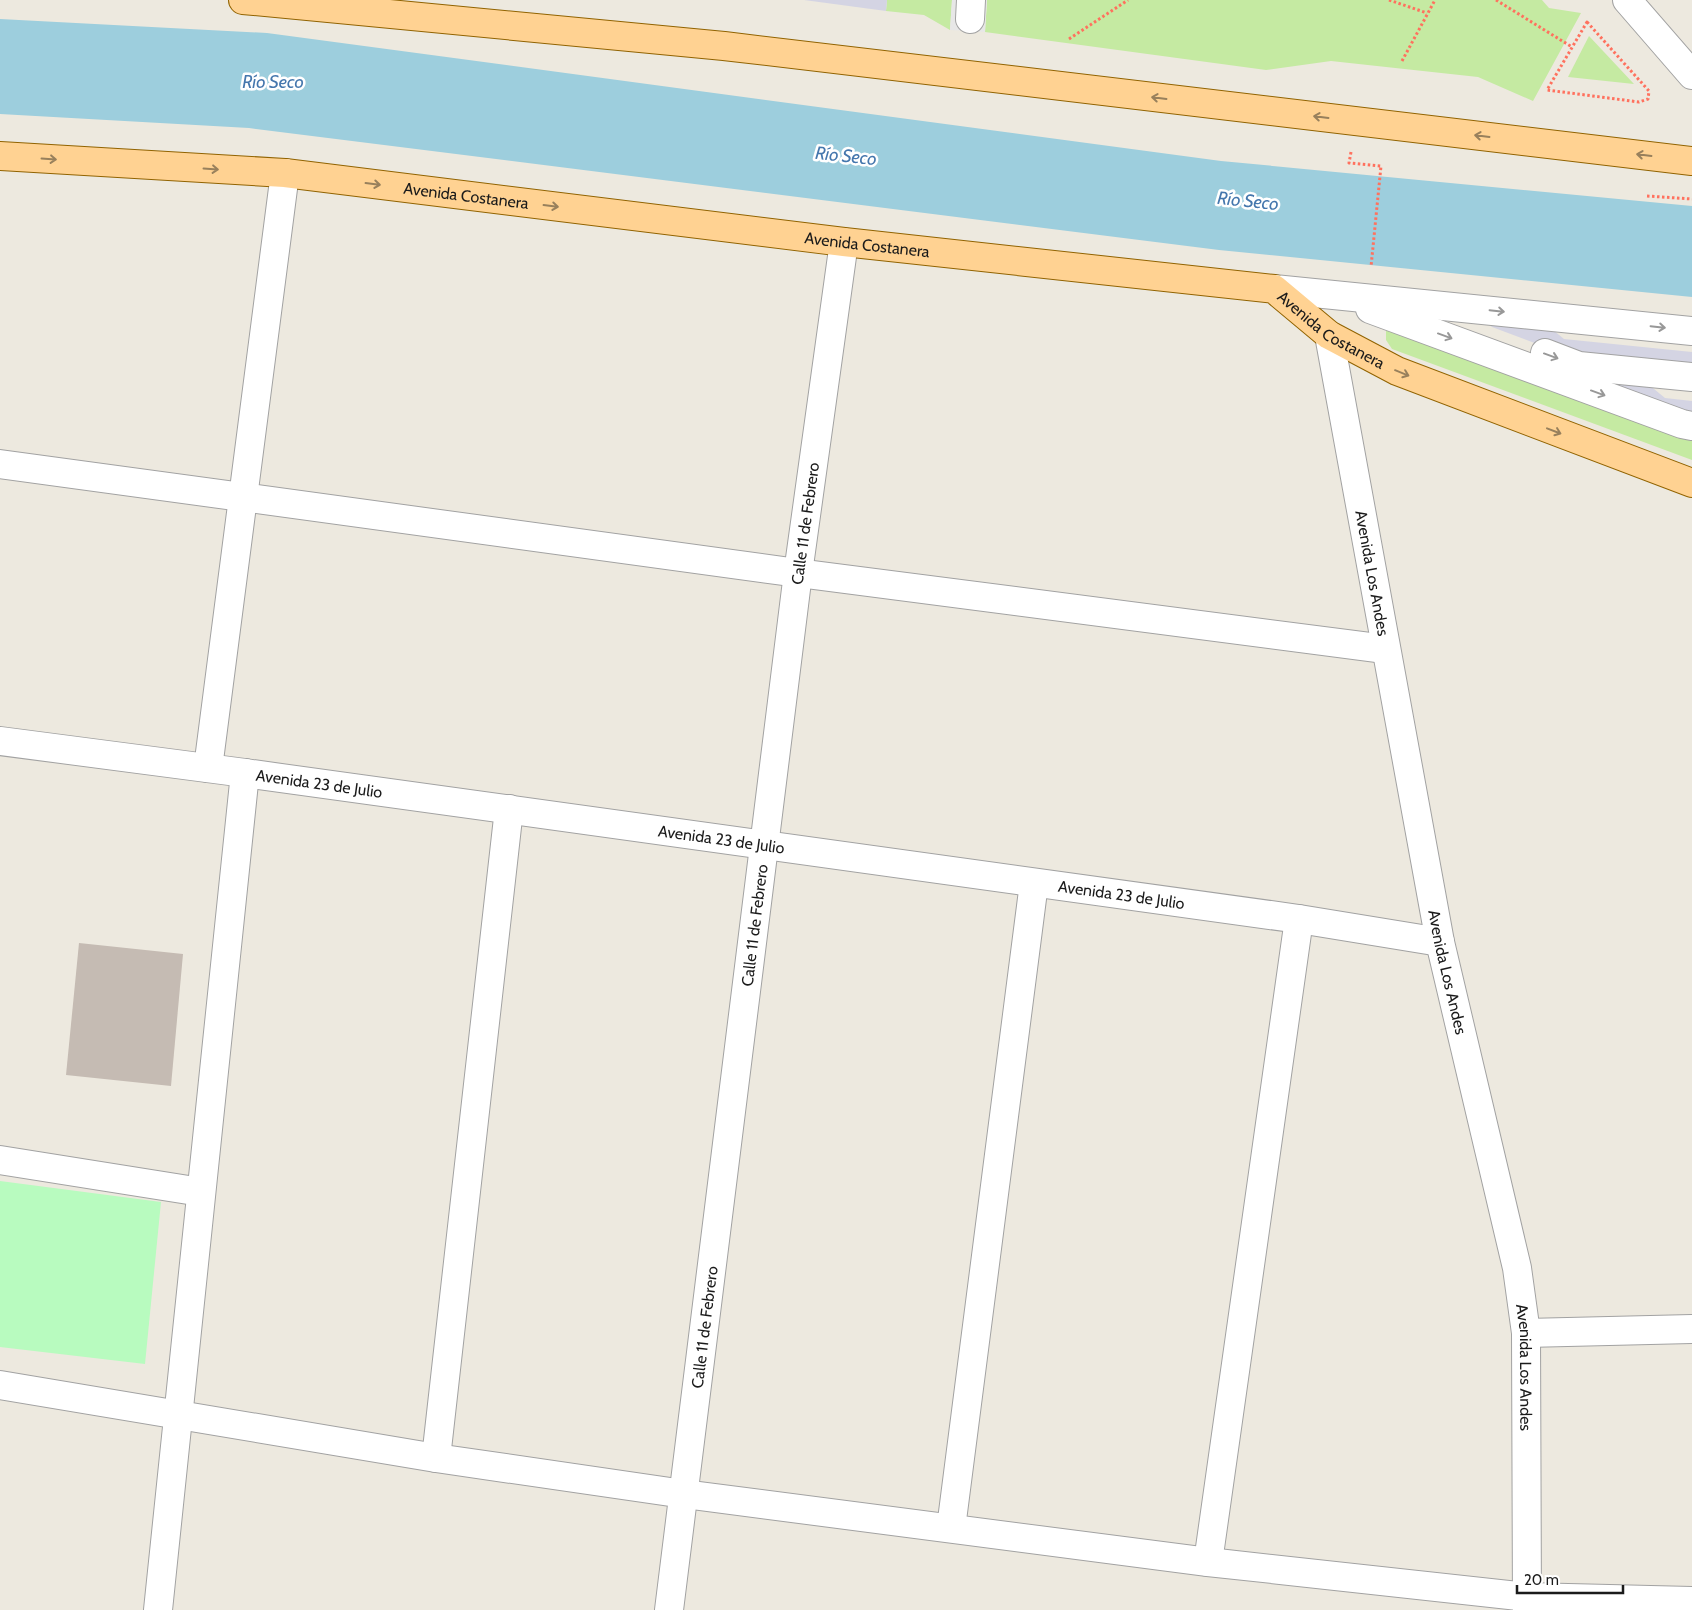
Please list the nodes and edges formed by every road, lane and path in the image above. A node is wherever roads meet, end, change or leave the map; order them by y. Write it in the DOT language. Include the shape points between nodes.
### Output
graph roads {
  1 [pos="243,0"];
  2 [pos="1128,0"];
  3 [pos="1389,0"];
  4 [pos="1434,0"];
  5 [pos="1496,0"];
  6 [pos="1631,1"];
  7 [pos="1427,13"];
  8 [pos="1069,39"];
  9 [pos="1572,47"];
  10 [pos="1402,61"];
  11 [pos="1692,75"];
  12 [pos="0,156"];
  13 [pos="1692,161"];
  14 [pos="1381,166"];
  15 [pos="285,173"];
  16 [pos="1647,196"];
  17 [pos="1692,199"];
  18 [pos="844,242"];
  19 [pos="1370,276"];
  20 [pos="1274,289"];
  21 [pos="1334,295"];
  22 [pos="1407,303"];
  23 [pos="1692,331"];
  24 [pos="1329,336"];
  25 [pos="1692,377"];
  26 [pos="1692,426"];
  27 [pos="0,464"];
  28 [pos="1692,483"];
  29 [pos="243,498"];
  30 [pos="798,573"];
  31 [pos="1386,650"];
  32 [pos="0,741"];
  33 [pos="208,768"];
  34 [pos="245,773"];
  35 [pos="509,810"];
  36 [pos="764,845"];
  37 [pos="1034,883"];
  38 [pos="1299,919"];
  39 [pos="1440,942"];
  40 [pos="0,1160"];
  41 [pos="201,1192"];
  42 [pos="1692,1329"];
  43 [pos="1526,1333"];
  44 [pos="0,1385"];
  45 [pos="178,1416"];
  46 [pos="436,1458"];
  47 [pos="684,1494"];
  48 [pos="951,1528"];
  49 [pos="1208,1562"];
  50 [pos="1692,1601"];
  51 [pos="1527,1604"];
  52 [pos="158,1610"];
  53 [pos="669,1610"];
  13 -- 1 [label="main road, one-way" via="724,46"];
  2 -- 8 [label="path"];
  3 -- 7 [label="path"];
  4 -- 7 [label="path"];
  5 -- 9 [label="path"];
  6 -- 11 [label="street"];
  7 -- 10 [label="path"];
  9 -- 9 [label="path" via="1547,90 1639,102 1648,99 1649,91 1587,22"];
  12 -- 15 [label="main road, Avenida Costanera, one-way"];
  14 -- 19 [label="path"];
  15 -- 18 [label="main road, Avenida Costanera, one-way"];
  15 -- 29 [label="street"];
  16 -- 17 [label="path"];
  18 -- 20 [label="main road, Avenida Costanera"];
  18 -- 30 [label="street, Calle 11 de Febrero"];
  20 -- 21 [label="street"];
  20 -- 24 [label="main road, Avenida Costanera"];
  21 -- 22 [label="street"];
  21 -- 26 [label="street, one-way"];
  22 -- 23 [label="street, one-way"];
  22 -- 25 [label="street, one-way" via="1579,366"];
  24 -- 28 [label="main road, Avenida Costanera, one-way" via="1396,371"];
  24 -- 31 [label="street, Avenida Los Andes"];
  27 -- 29 [label="street"];
  29 -- 30 [label="street"];
  29 -- 33 [label="street"];
  30 -- 31 [label="street"];
  30 -- 36 [label="street, Calle 11 de Febrero"];
  31 -- 39 [label="street, Avenida Los Andes"];
  32 -- 33 [label="street, Avenida 23 de Julio"];
  33 -- 34 [label="street, Avenida 23 de Julio"];
  34 -- 35 [label="street, Avenida 23 de Julio"];
  34 -- 41 [label="street"];
  35 -- 36 [label="street, Avenida 23 de Julio"];
  35 -- 46 [label="street"];
  36 -- 37 [label="street, Avenida 23 de Julio"];
  36 -- 47 [label="street, Calle 11 de Febrero"];
  37 -- 38 [label="street, Avenida 23 de Julio"];
  37 -- 48 [label="street"];
  38 -- 39 [label="street, Avenida 23 de Julio"];
  38 -- 49 [label="street"];
  39 -- 43 [label="street, Avenida Los Andes" via="1517,1268"];
  40 -- 41 [label="street"];
  41 -- 45 [label="street"];
  42 -- 43 [label="street"];
  43 -- 51 [label="street, Avenida Los Andes"];
  44 -- 45 [label="street"];
  45 -- 46 [label="street"];
  45 -- 52 [label="street"];
  46 -- 47 [label="street"];
  47 -- 48 [label="street"];
  47 -- 53 [label="street, Calle 11 de Febrero"];
  48 -- 49 [label="street"];
  49 -- 51 [label="street"];
  50 -- 51 [label="street"];
}
